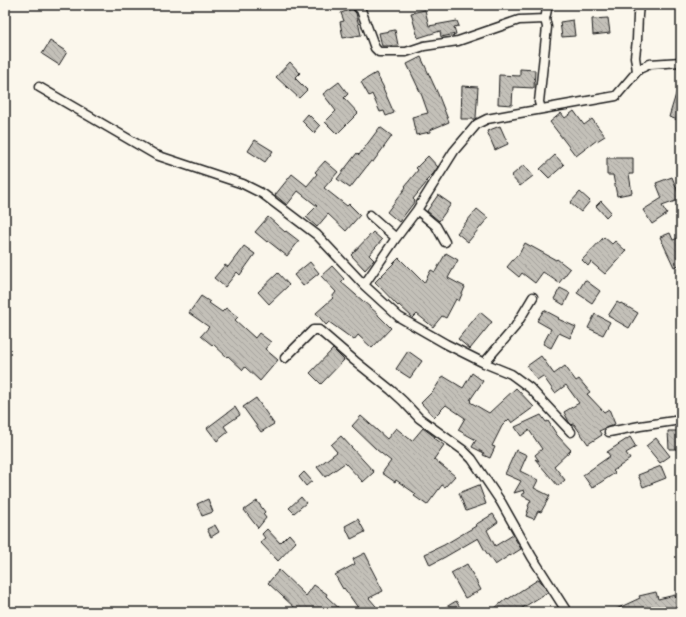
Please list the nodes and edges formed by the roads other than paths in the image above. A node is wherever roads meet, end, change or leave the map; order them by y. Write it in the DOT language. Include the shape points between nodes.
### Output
graph roads {
  1 [pos="356,5"];
  2 [pos="548,5"];
  3 [pos="639,5"];
  4 [pos="545,19"];
  5 [pos="681,62"];
  6 [pos="637,71"];
  7 [pos="39,87"];
  8 [pos="541,109"];
  9 [pos="417,210"];
  10 [pos="370,215"];
  11 [pos="396,238"];
  12 [pos="445,242"];
  13 [pos="364,285"];
  14 [pos="534,298"];
  15 [pos="285,358"];
  16 [pos="484,363"];
  17 [pos="681,420"];
  18 [pos="571,432"];
  19 [pos="609,432"];
  20 [pos="567,612"];
  1 -- 4 [label="street" via="361,10 375,48 379,52 406,52 424,46 458,42 519,20"];
  2 -- 4 [label="street"];
  3 -- 6 [label="street" via="635,57"];
  4 -- 8 [label="street" via="547,26 539,102"];
  5 -- 6 [label="street" via="650,64"];
  6 -- 8 [label="street" via="616,96"];
  7 -- 13 [label="street" via="156,155 243,184 263,194 317,235"];
  8 -- 9 [label="street" via="487,119 477,124 454,151"];
  9 -- 11 [label="street"];
  9 -- 12 [label="street" via="436,226"];
  10 -- 11 [label="street"];
  11 -- 13 [label="street"];
  13 -- 16 [label="street" via="399,317"];
  14 -- 16 [label="street" via="515,327"];
  15 -- 20 [label="street" via="313,330 319,330 391,390 419,418 463,450 501,502"];
  16 -- 18 [label="street" via="511,374 530,388"];
  17 -- 19 [label="street"];
}
